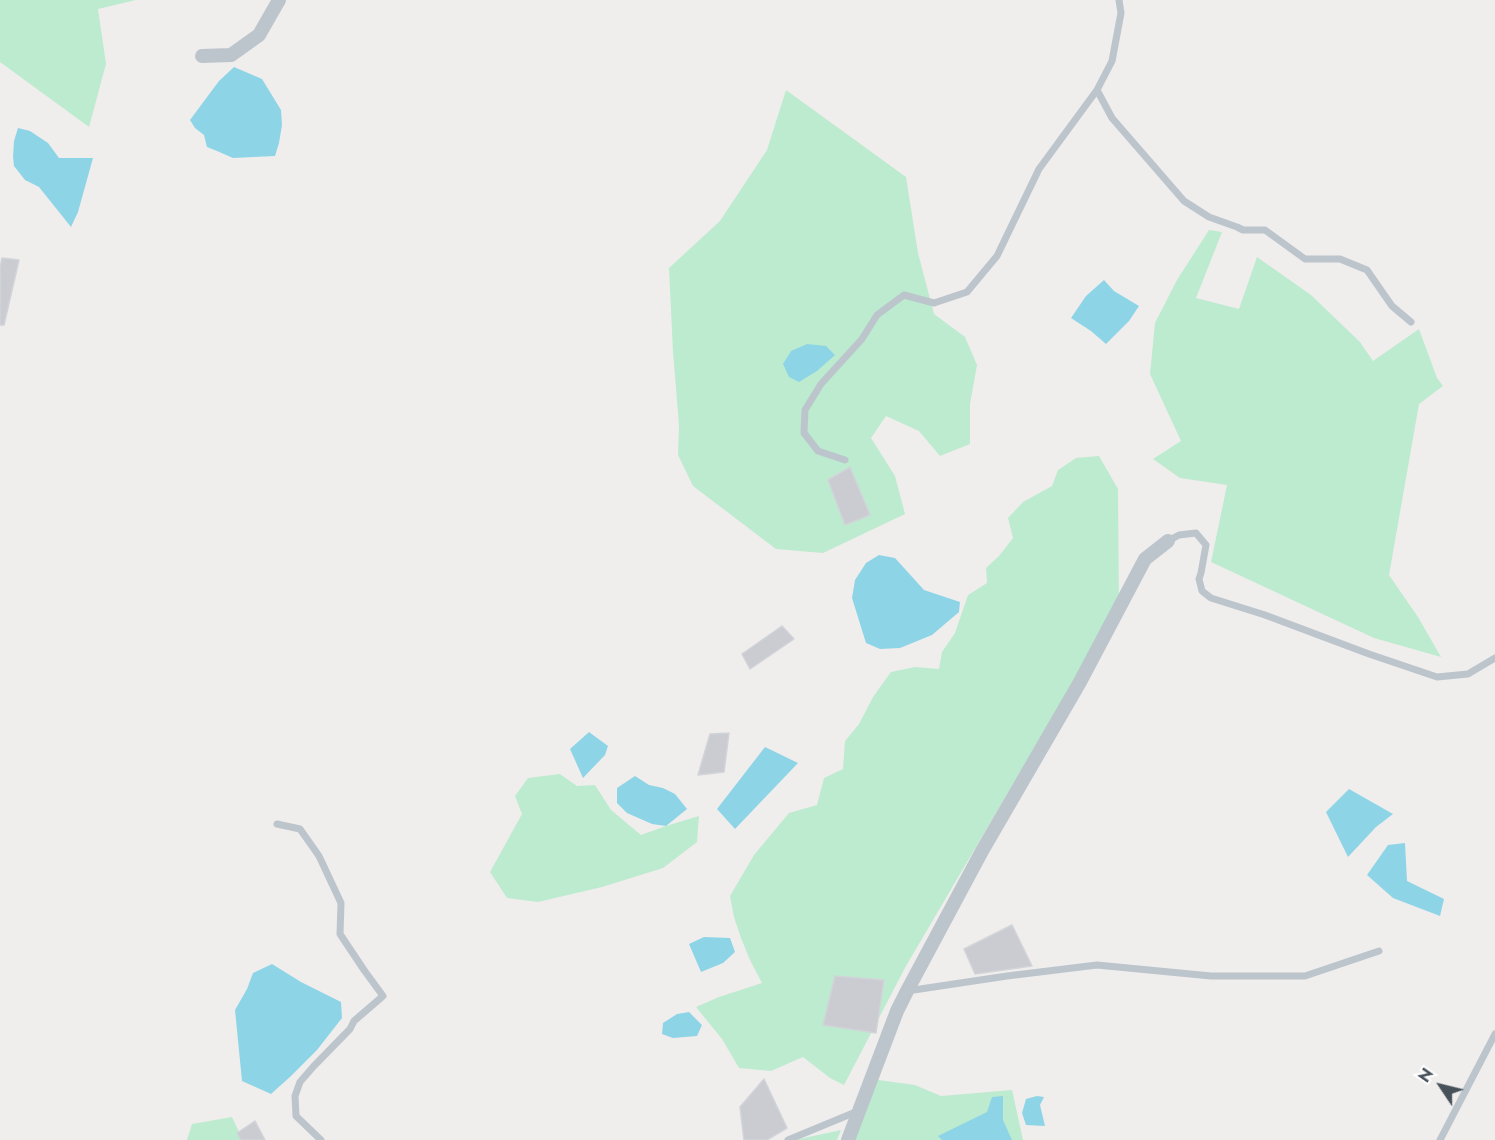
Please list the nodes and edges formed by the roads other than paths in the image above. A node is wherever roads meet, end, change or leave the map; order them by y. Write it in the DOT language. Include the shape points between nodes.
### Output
graph roads {
  1 [pos="279,0"];
  2 [pos="1119,0"];
  3 [pos="202,56"];
  4 [pos="1097,90"];
  5 [pos="1411,322"];
  6 [pos="845,460"];
  7 [pos="1168,541"];
  8 [pos="1495,658"];
  9 [pos="277,824"];
  10 [pos="1379,951"];
  11 [pos="907,991"];
  12 [pos="1495,1034"];
  13 [pos="860,1110"];
  14 [pos="321,1140"];
  15 [pos="788,1140"];
  16 [pos="848,1140"];
  17 [pos="1440,1140"];
  1 -- 3 [label="street" via="259,35 231,55"];
  2 -- 4 [label="lane" via="1112,62"];
  4 -- 5 [label="lane" via="1112,118 1184,201 1209,217 1243,230 1265,230 1305,260 1340,259 1367,270 1392,306"];
  4 -- 6 [label="lane" via="1039,169 997,256 967,292 934,303 904,295 876,315 862,339 821,384 805,410 804,433 818,451"];
  7 -- 8 [label="lane" via="1196,533 1206,545 1199,579 1202,591 1211,598 1437,677 1468,674"];
  7 -- 11 [label="street" via="1146,559"];
  9 -- 14 [label="lane" via="300,829 320,856 341,903 340,934 383,996 354,1021 300,1082 295,1096 296,1116"];
  10 -- 11 [label="lane" via="1305,976 1211,976 1097,965"];
  11 -- 13 [label="street"];
  12 -- 17 [label="lane"];
  13 -- 15 [label="lane"];
  13 -- 16 [label="street"];
}
